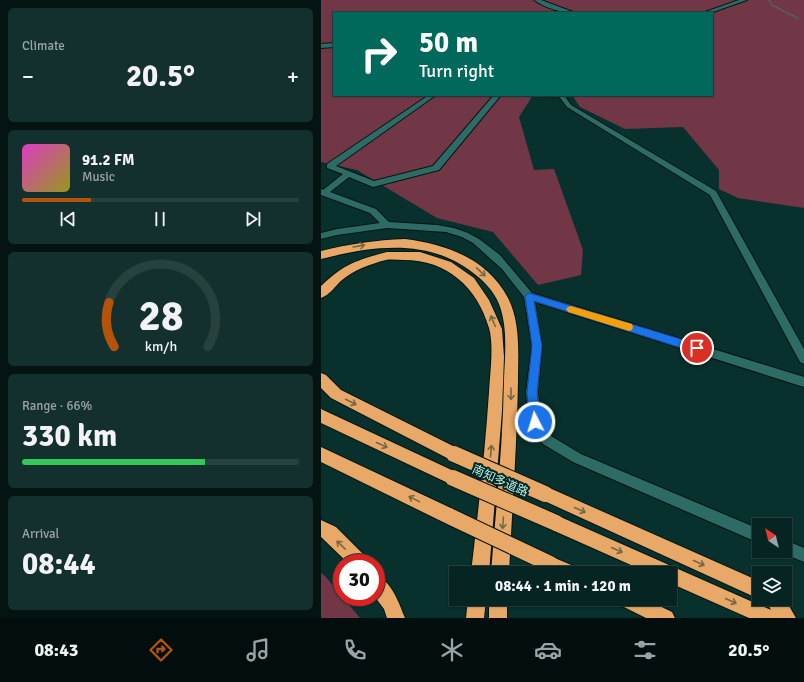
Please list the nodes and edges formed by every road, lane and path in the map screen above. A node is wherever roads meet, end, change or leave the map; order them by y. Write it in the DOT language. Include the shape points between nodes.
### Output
graph roads {
  1 [pos="537,0"];
  2 [pos="743,0"];
  3 [pos="769,0"];
  4 [pos="570,12"];
  5 [pos="708,12"];
  6 [pos="799,19"];
  7 [pos="333,45"];
  8 [pos="321,46"];
  9 [pos="432,96"];
  10 [pos="497,96"];
  11 [pos="562,96"];
  12 [pos="349,173"];
  13 [pos="322,192"];
  14 [pos="387,225"];
  15 [pos="321,236"];
  16 [pos="321,254"];
  17 [pos="321,293"];
  18 [pos="529,296"];
  19 [pos="804,359"];
  20 [pos="321,379"];
  21 [pos="804,382"];
  22 [pos="321,416"];
  23 [pos="321,454"];
  24 [pos="321,528"];
  25 [pos="752,533"];
  26 [pos="792,550"];
  27 [pos="351,554"];
  28 [pos="804,555"];
  29 [pos="481,566"];
  30 [pos="500,566"];
  31 [pos="554,566"];
  32 [pos="651,566"];
  33 [pos="677,578"];
  34 [pos="752,587"];
  35 [pos="385,596"];
  36 [pos="476,606"];
  37 [pos="499,606"];
  38 [pos="641,606"];
  39 [pos="779,606"];
  40 [pos="396,618"];
  41 [pos="475,618"];
  42 [pos="498,618"];
  43 [pos="666,618"];
  44 [pos="769,618"];
  45 [pos="787,618"];
  1 -- 4 [label="street"];
  2 -- 5 [label="street"];
  3 -- 6 [label="path" via="776,8"];
  7 -- 8 [label="street"];
  9 -- 12 [label="street" via="330,166"];
  10 -- 12 [label="street" via="436,168 373,184"];
  11 -- 19 [label="street" via="569,106 713,193"];
  12 -- 13 [label="street"];
  13 -- 14 [label="street" via="373,211"];
  14 -- 15 [label="street"];
  14 -- 18 [label="street" via="425,226 455,232 478,242 512,273"];
  16 -- 30 [label="highway, one-way" via="400,242 442,249 474,266 499,293 507,311 511,352 511,404"];
  29 -- 17 [label="highway, one-way" via="498,357 496,329 485,303 470,280 447,265 420,256 387,256 359,264 338,277"];
  18 -- 21 [label="street"];
  18 -- 25 [label="street" via="537,346 532,392 535,422 547,440 577,458"];
  20 -- 34 [label="highway, one-way, bridge" via="336,394 454,454"];
  22 -- 32 [label="highway, 南知多道路, one-way, bridge"];
  31 -- 23 [label="highway, one-way, bridge"];
  27 -- 24 [label="highway, one-way" via="330,533"];
  26 -- 28 [label="street"];
  33 -- 44 [label="highway, 南知多道路, one-way"];
  35 -- 40 [label="highway"];
  36 -- 41 [label="highway"];
  37 -- 42 [label="highway"];
  38 -- 43 [label="highway"];
  39 -- 45 [label="highway"];
}
